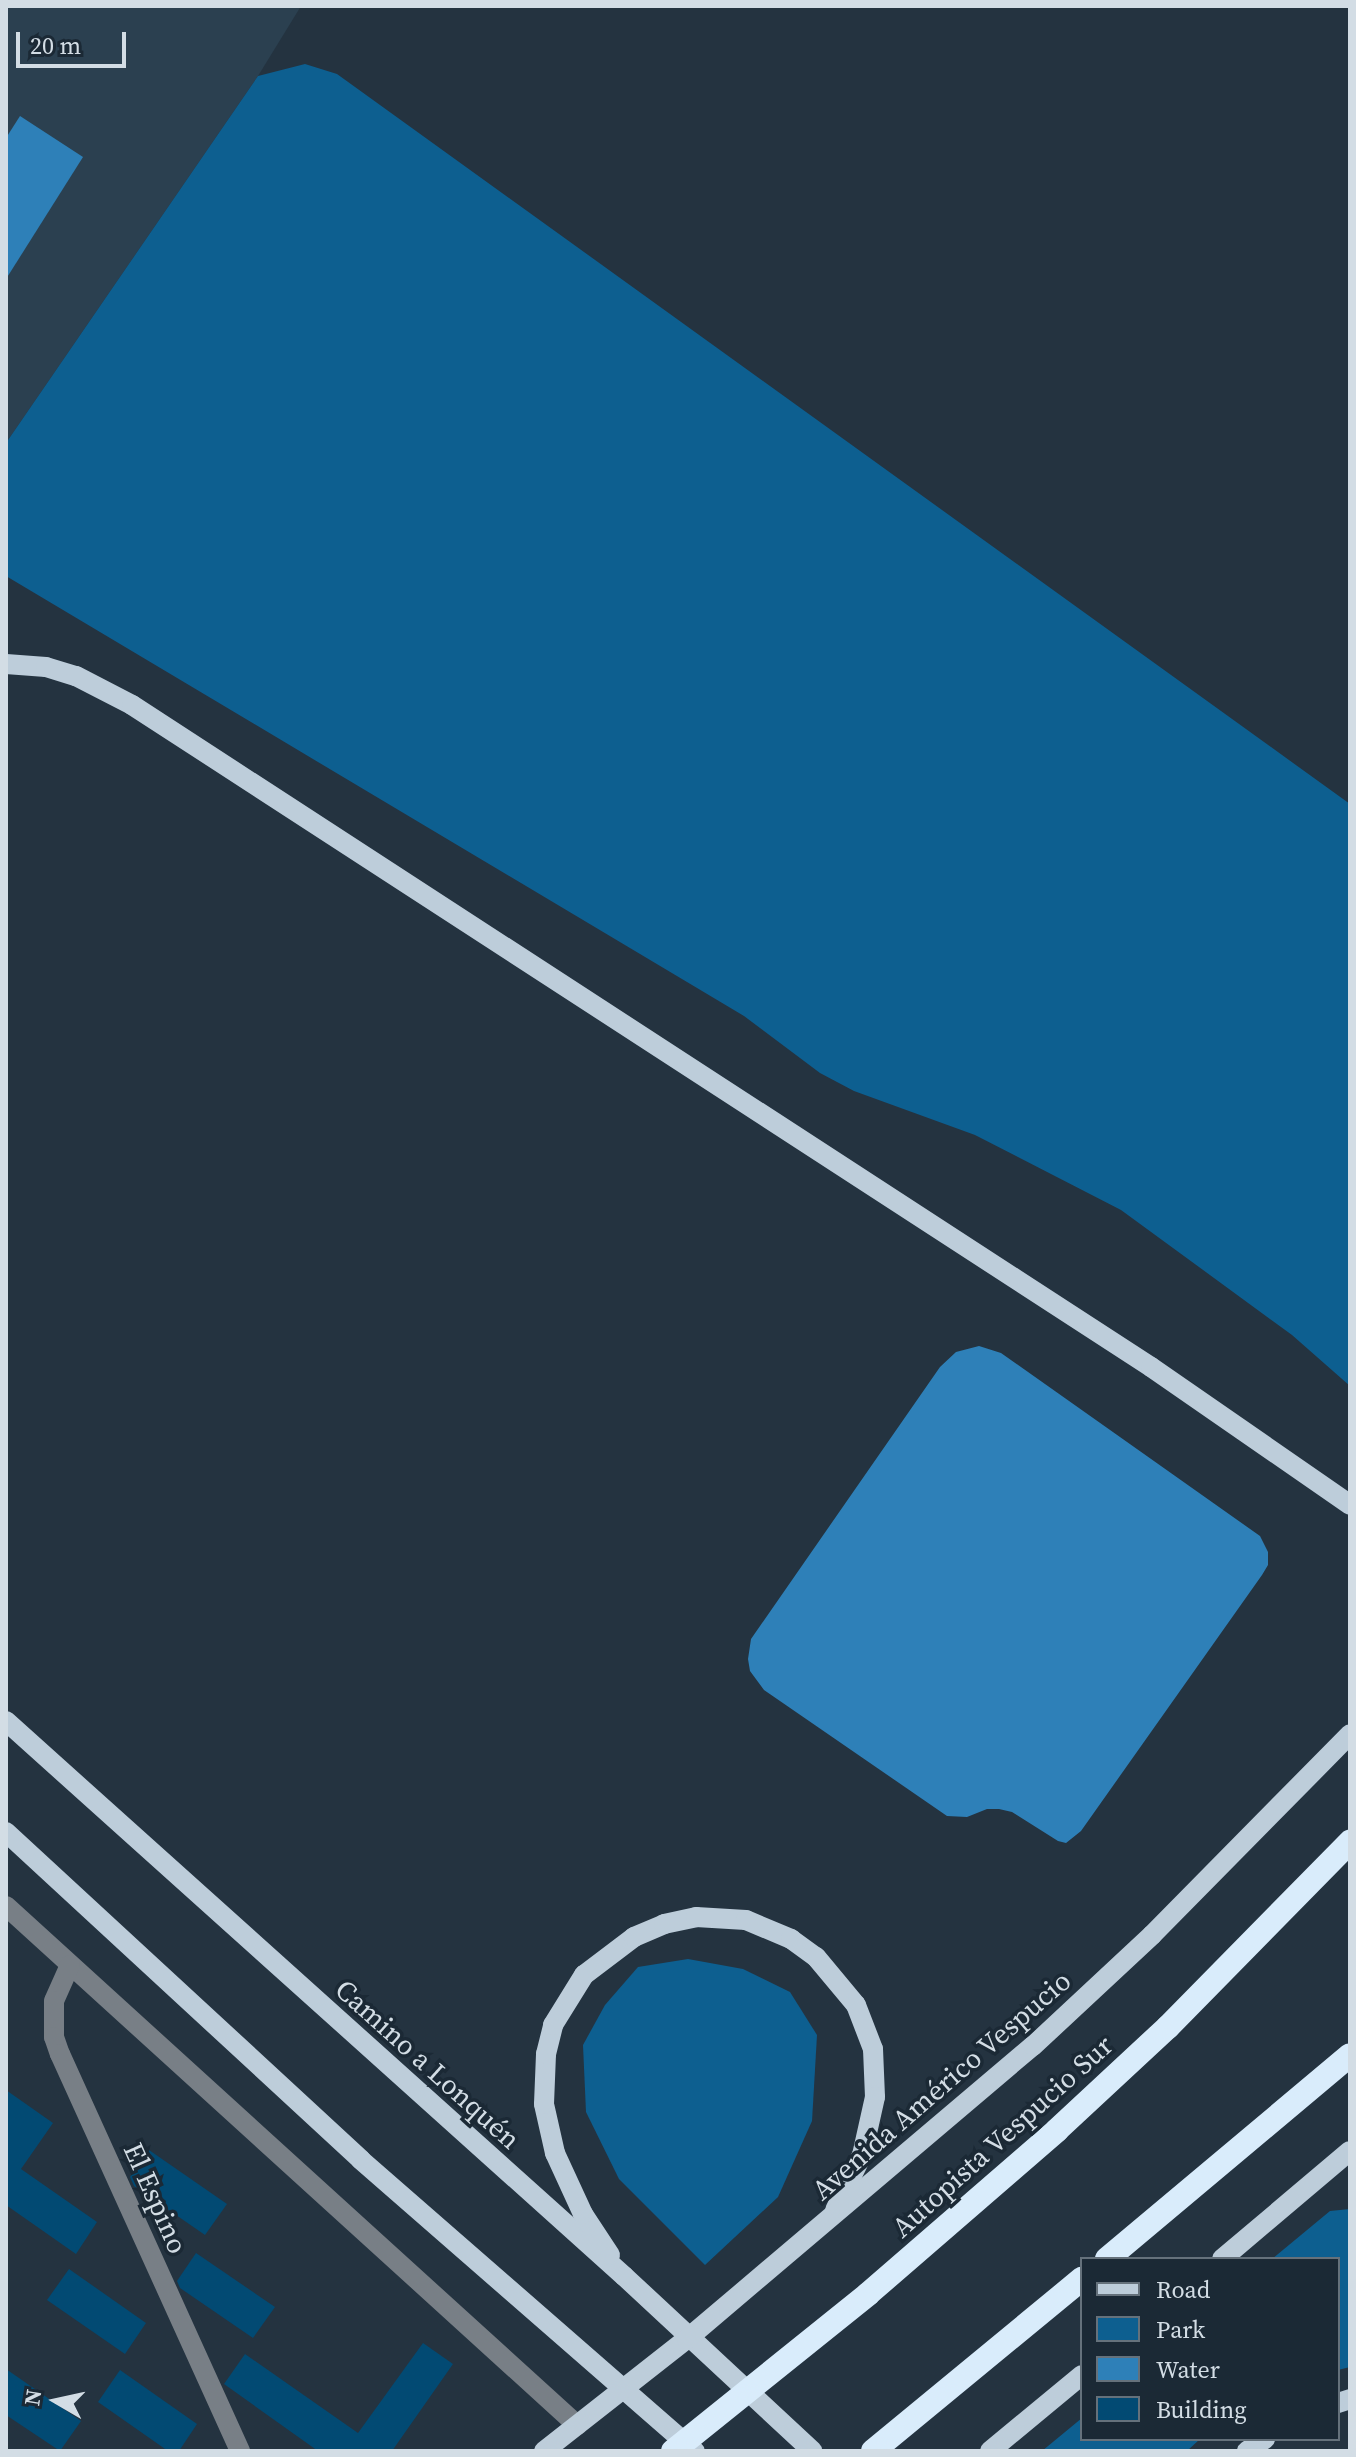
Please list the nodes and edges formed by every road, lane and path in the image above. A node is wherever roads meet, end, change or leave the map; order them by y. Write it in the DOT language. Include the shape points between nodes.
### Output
graph roads {
  1 [pos="6,664"];
  2 [pos="1350,1505"];
  3 [pos="6,1721"];
  4 [pos="1350,1734"];
  5 [pos="6,1832"];
  6 [pos="1350,1842"];
  7 [pos="6,1906"];
  8 [pos="70,1965"];
  9 [pos="1350,2055"];
  10 [pos="1350,2151"];
  11 [pos="1350,2169"];
  12 [pos="1325,2173"];
  13 [pos="829,2221"];
  14 [pos="1109,2257"];
  15 [pos="1224,2257"];
  16 [pos="626,2278"];
  17 [pos="1080,2281"];
  18 [pos="1080,2377"];
  19 [pos="577,2425"];
  20 [pos="240,2451"];
  21 [pos="544,2451"];
  22 [pos="673,2451"];
  23 [pos="695,2451"];
  24 [pos="812,2451"];
  25 [pos="873,2451"];
  26 [pos="990,2451"];
  1 -- 2 [label="main road" via="76,676 132,705 1151,1367"];
  3 -- 16 [label="main road, Camino a Lonquén"];
  4 -- 13 [label="main road, Avenida Américo Vespucio" via="1141,1946"];
  5 -- 23 [label="main road" via="361,2160"];
  6 -- 22 [label="highway, Autopista Vespucio Sur" via="1168,2027 1057,2130 868,2294"];
  7 -- 8 [label="street"];
  8 -- 19 [label="street"];
  8 -- 20 [label="street, El Espino" via="54,2001 54,2037"];
  9 -- 14 [label="highway"];
  10 -- 12 [label="main road"];
  11 -- 12 [label="main road"];
  12 -- 15 [label="main road"];
  13 -- 16 [label="main road" via="862,2155 875,2097 873,2049 856,2005 816,1957 769,1927 721,1916 664,1924 634,1937 584,1975 553,2025 546,2054 544,2104 555,2153 583,2214"];
  13 -- 19 [label="main road, Avenida Américo Vespucio"];
  16 -- 24 [label="main road, Camino a Lonquén"];
  17 -- 25 [label="highway"];
  18 -- 26 [label="main road"];
  19 -- 21 [label="main road, Avenida Américo Vespucio"];
}
